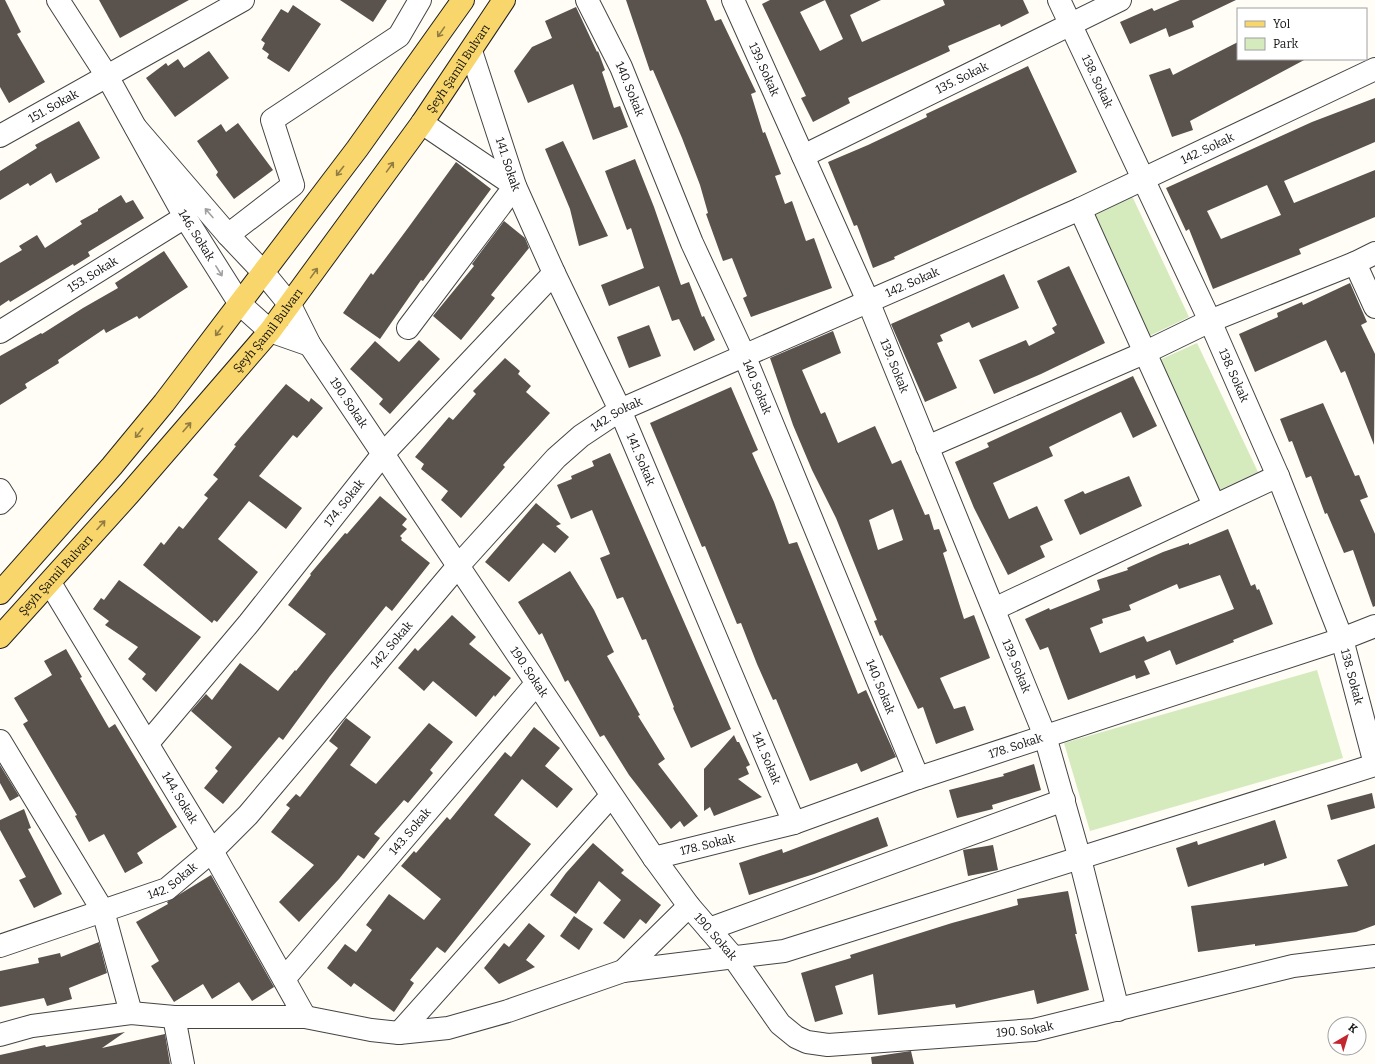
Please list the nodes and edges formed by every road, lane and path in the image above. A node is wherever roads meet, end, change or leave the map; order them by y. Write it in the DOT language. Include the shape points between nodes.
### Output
graph roads {
  1 [pos="58,0"];
  2 [pos="243,0"];
  3 [pos="420,0"];
  4 [pos="463,0"];
  5 [pos="504,0"];
  6 [pos="588,0"];
  7 [pos="733,0"];
  8 [pos="1059,0"];
  9 [pos="1120,0"];
  10 [pos="1071,24"];
  11 [pos="471,51"];
  12 [pos="1375,68"];
  13 [pos="107,76"];
  14 [pos="422,123"];
  15 [pos="136,128"];
  16 [pos="0,136"];
  17 [pos="803,156"];
  18 [pos="1144,178"];
  19 [pos="515,186"];
  20 [pos="1080,209"];
  21 [pos="185,217"];
  22 [pos="228,235"];
  23 [pos="1375,253"];
  24 [pos="1355,263"];
  25 [pos="263,272"];
  26 [pos="554,273"];
  27 [pos="868,301"];
  28 [pos="240,304"];
  29 [pos="290,305"];
  30 [pos="1375,307"];
  31 [pos="1210,321"];
  32 [pos="408,328"];
  33 [pos="270,331"];
  34 [pos="0,332"];
  35 [pos="310,345"];
  36 [pos="1144,353"];
  37 [pos="744,355"];
  38 [pos="620,410"];
  39 [pos="927,447"];
  40 [pos="384,454"];
  41 [pos="1278,476"];
  42 [pos="1214,505"];
  43 [pos="458,566"];
  44 [pos="50,583"];
  45 [pos="0,593"];
  46 [pos="994,609"];
  47 [pos="1375,626"];
  48 [pos="0,637"];
  49 [pos="1342,639"];
  50 [pos="536,684"];
  51 [pos="1045,736"];
  52 [pos="0,741"];
  53 [pos="148,743"];
  54 [pos="1375,765"];
  55 [pos="918,778"];
  56 [pos="611,796"];
  57 [pos="1064,800"];
  58 [pos="794,823"];
  59 [pos="212,851"];
  60 [pos="654,858"];
  61 [pos="1080,859"];
  62 [pos="689,906"];
  63 [pos="103,911"];
  64 [pos="709,929"];
  65 [pos="0,946"];
  66 [pos="1375,956"];
  67 [pos="734,958"];
  68 [pos="624,971"];
  69 [pos="284,979"];
  70 [pos="1118,1010"];
  71 [pos="131,1013"];
  72 [pos="174,1017"];
  73 [pos="305,1017"];
  74 [pos="399,1033"];
  75 [pos="0,1035"];
  76 [pos="183,1064"];
  1 -- 13 [label="street, 146. Sokak"];
  2 -- 13 [label="street, 151. Sokak"];
  3 -- 22 [label="street" via="399,36 272,120 293,185"];
  4 -- 25 [label="main road, one-way" via="357,149"];
  5 -- 11 [label="main road, Şeyh Şamil Bulvarı"];
  6 -- 37 [label="street, 140. Sokak" via="621,67 692,243"];
  7 -- 17 [label="street, 139. Sokak"];
  8 -- 10 [label="street, 138. Sokak"];
  9 -- 10 [label="street, 135. Sokak"];
  10 -- 17 [label="street, 135. Sokak"];
  10 -- 18 [label="street, 138. Sokak"];
  11 -- 14 [label="main road, Şeyh Şamil Bulvarı"];
  11 -- 19 [label="street, 141. Sokak"];
  12 -- 18 [label="street, 142. Sokak"];
  13 -- 15 [label="street, 146. Sokak"];
  13 -- 16 [label="street, 151. Sokak"];
  14 -- 19 [label="street"];
  29 -- 14 [label="main road, Şeyh Şamil Bulvarı, one-way"];
  15 -- 21 [label="street, 146. Sokak"];
  22 -- 15 [label="street, 146. Sokak, one-way"];
  17 -- 27 [label="street, 139. Sokak"];
  18 -- 20 [label="street, 142. Sokak"];
  18 -- 31 [label="street, 138. Sokak"];
  19 -- 26 [label="street, 141. Sokak"];
  19 -- 32 [label="street"];
  20 -- 27 [label="street, 142. Sokak"];
  20 -- 36 [label="street"];
  21 -- 28 [label="street, 146. Sokak, one-way"];
  21 -- 34 [label="street, 153. Sokak"];
  22 -- 25 [label="street, 146. Sokak"];
  23 -- 24 [label="street"];
  24 -- 30 [label="street"];
  24 -- 31 [label="street"];
  25 -- 28 [label="main road"];
  25 -- 29 [label="street, 146. Sokak"];
  26 -- 38 [label="street, 141. Sokak"];
  26 -- 40 [label="street, 174. Sokak"];
  27 -- 37 [label="street, 142. Sokak"];
  27 -- 39 [label="street, 139. Sokak"];
  28 -- 33 [label="street, 146. Sokak"];
  28 -- 45 [label="main road, one-way" via="112,466"];
  29 -- 33 [label="main road, Şeyh Şamil Bulvarı"];
  29 -- 35 [label="street, 190. Sokak"];
  31 -- 36 [label="street"];
  31 -- 41 [label="street, 138. Sokak"];
  33 -- 35 [label="street"];
  44 -- 33 [label="main road, Şeyh Şamil Bulvarı, one-way"];
  35 -- 40 [label="street, 190. Sokak"];
  36 -- 39 [label="street"];
  36 -- 42 [label="street"];
  37 -- 38 [label="street, 142. Sokak"];
  37 -- 55 [label="street, 140. Sokak"];
  38 -- 43 [label="street, 142. Sokak" via="581,436 556,458"];
  38 -- 58 [label="street, 141. Sokak"];
  39 -- 46 [label="street, 139. Sokak"];
  40 -- 43 [label="street, 190. Sokak"];
  40 -- 53 [label="street, 174. Sokak" via="249,623"];
  41 -- 42 [label="street"];
  41 -- 49 [label="street, 138. Sokak"];
  42 -- 46 [label="street"];
  43 -- 50 [label="street, 190. Sokak"];
  43 -- 59 [label="street, 142. Sokak" via="248,815"];
  44 -- 48 [label="main road, Şeyh Şamil Bulvarı"];
  44 -- 53 [label="street, 144. Sokak"];
  46 -- 51 [label="street, 139. Sokak"];
  47 -- 49 [label="street, 178. Sokak"];
  49 -- 51 [label="street, 178. Sokak"];
  49 -- 54 [label="street, 138. Sokak"];
  50 -- 56 [label="street, 190. Sokak"];
  50 -- 69 [label="street, 143. Sokak"];
  51 -- 55 [label="street, 178. Sokak"];
  51 -- 57 [label="street, 139. Sokak"];
  52 -- 63 [label="street"];
  53 -- 59 [label="street, 144. Sokak"];
  54 -- 61 [label="street"];
  55 -- 58 [label="street, 178. Sokak"];
  56 -- 60 [label="street, 190. Sokak"];
  56 -- 74 [label="street"];
  57 -- 61 [label="street, 139. Sokak"];
  57 -- 64 [label="street"];
  58 -- 60 [label="street, 178. Sokak"];
  59 -- 63 [label="street, 142. Sokak" via="167,889"];
  59 -- 69 [label="street, 144. Sokak"];
  60 -- 62 [label="street, 190. Sokak"];
  61 -- 67 [label="street" via="784,951"];
  61 -- 70 [label="street, 139. Sokak"];
  62 -- 64 [label="street, 190. Sokak"];
  62 -- 68 [label="street"];
  63 -- 65 [label="street, 142. Sokak"];
  63 -- 71 [label="street"];
  64 -- 67 [label="street, 190. Sokak"];
  66 -- 70 [label="street, 190. Sokak" via="1293,966"];
  67 -- 68 [label="street"];
  67 -- 70 [label="street, 190. Sokak" via="780,1024 807,1042 828,1045 1034,1030"];
  68 -- 74 [label="street" via="508,1011 448,1028"];
  69 -- 73 [label="street, 144. Sokak"];
  71 -- 72 [label="street"];
  71 -- 75 [label="street" via="32,1026"];
  72 -- 73 [label="street"];
  72 -- 76 [label="street"];
  73 -- 74 [label="street"];
}
